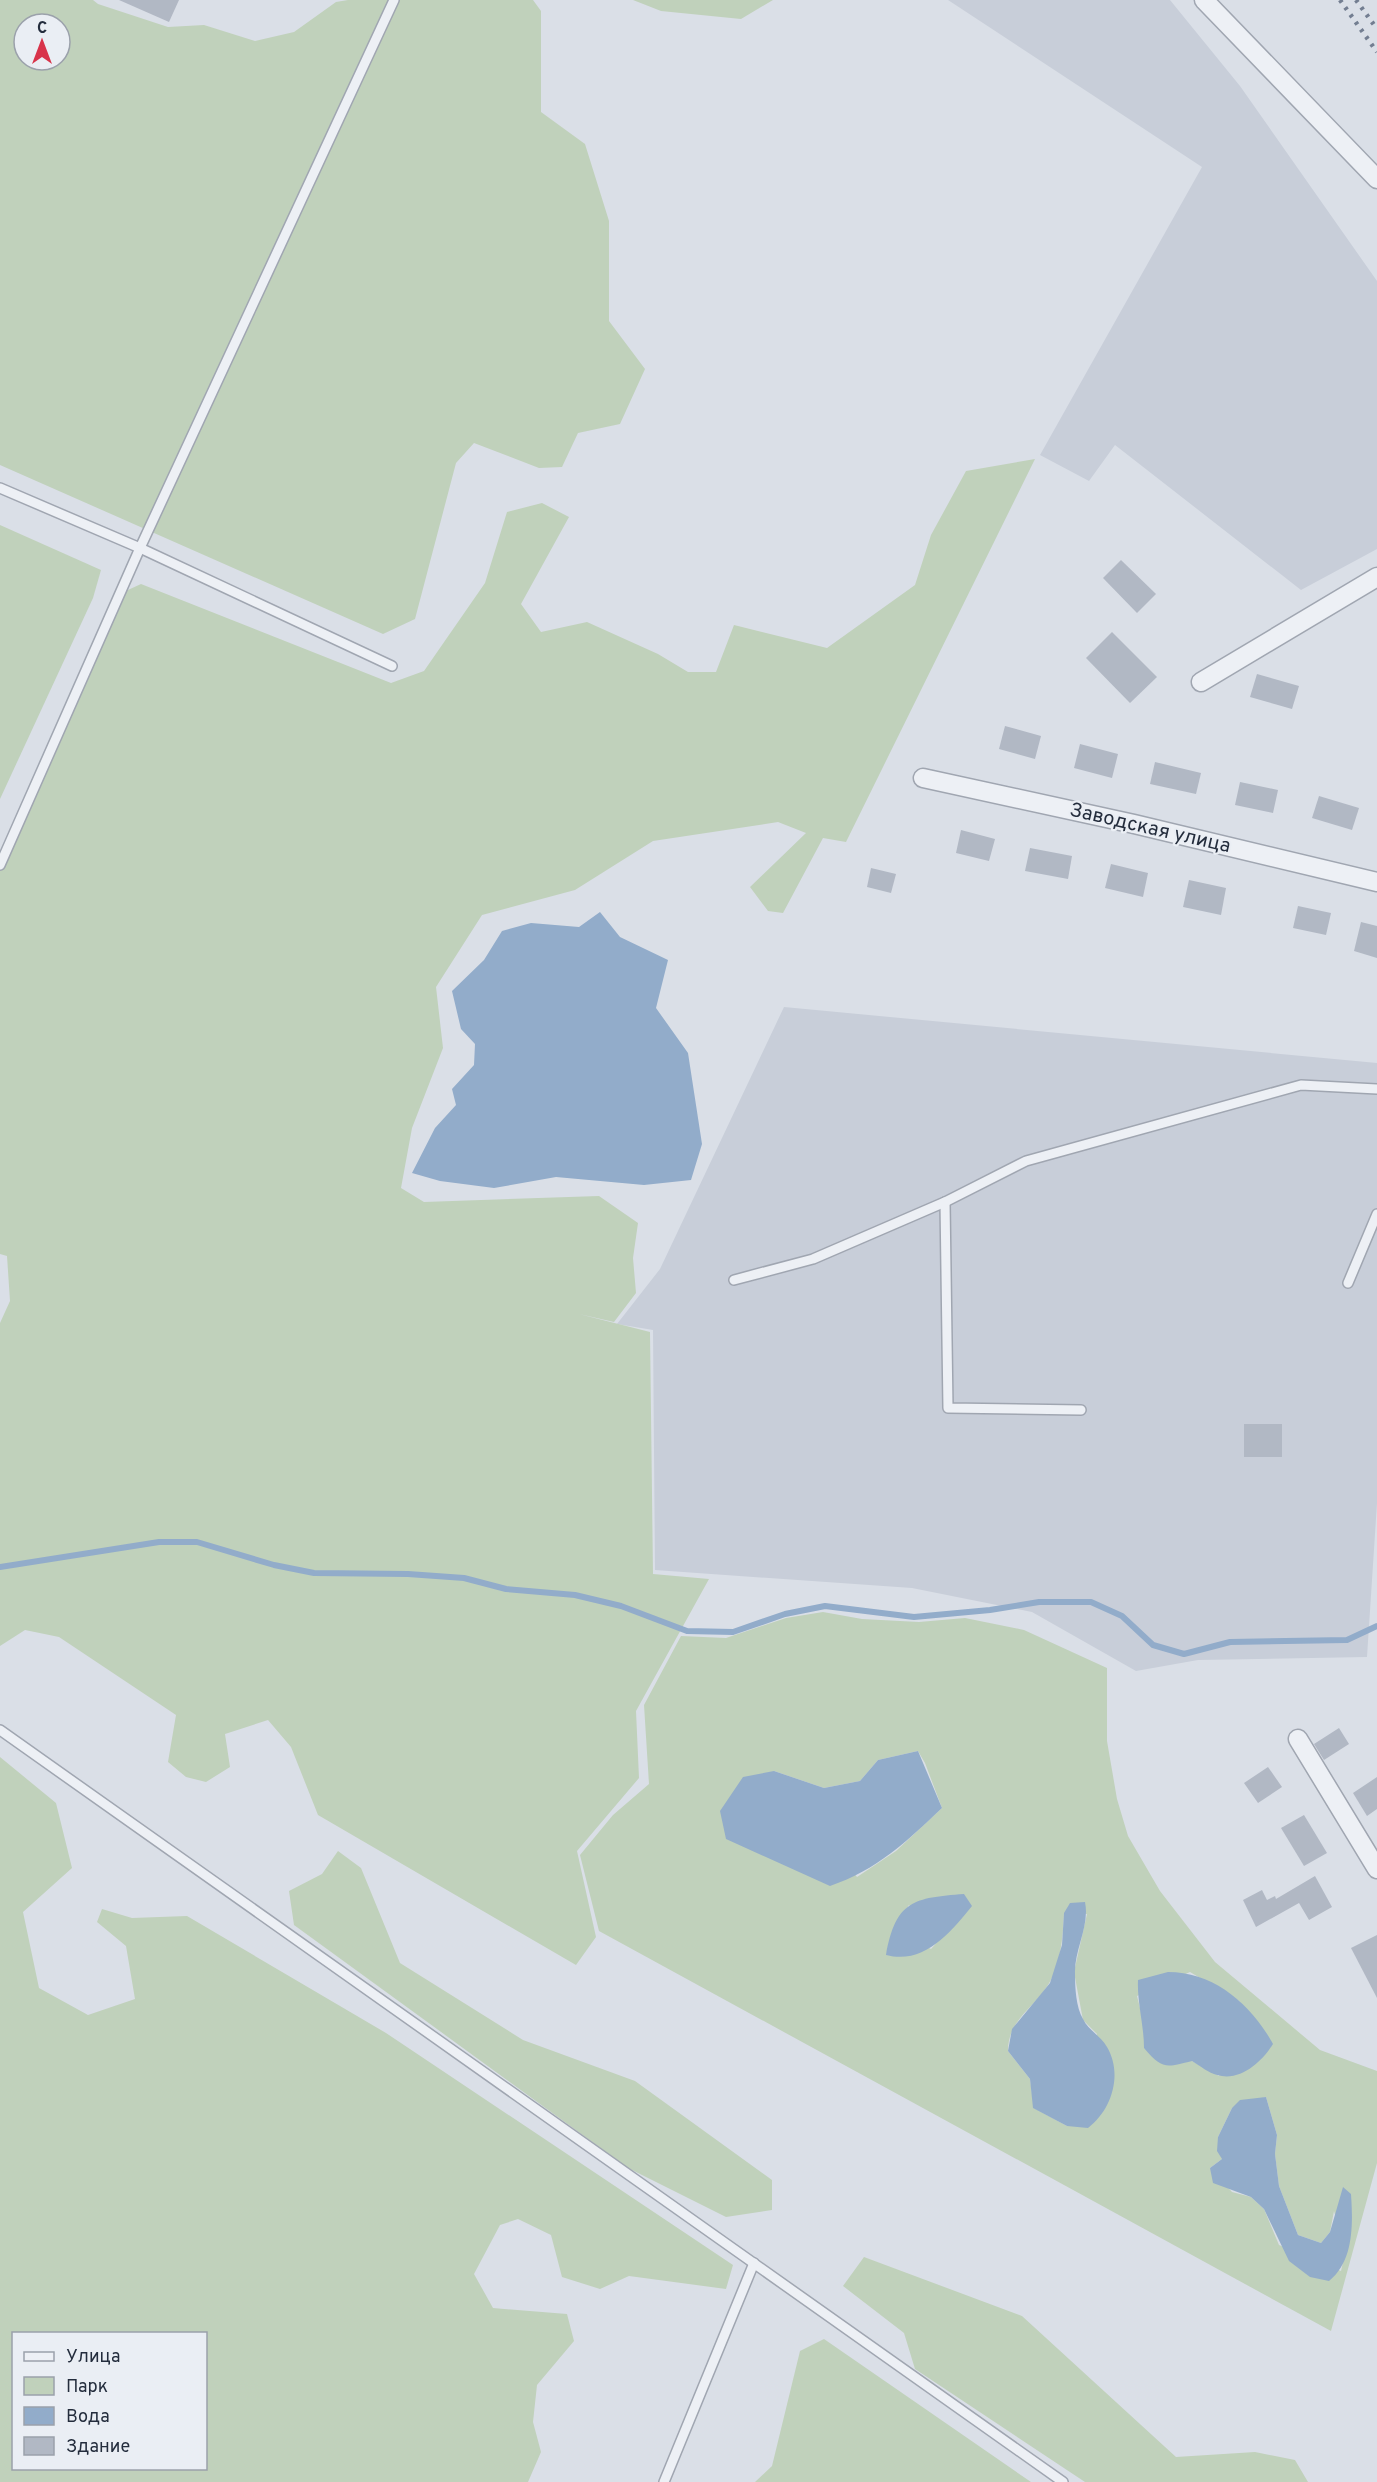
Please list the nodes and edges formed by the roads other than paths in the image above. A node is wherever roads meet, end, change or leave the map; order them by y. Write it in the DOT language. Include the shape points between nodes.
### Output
graph roads {
  1 [pos="394,0"];
  2 [pos="1204,0"];
  3 [pos="1377,178"];
  4 [pos="0,488"];
  5 [pos="140,548"];
  6 [pos="1377,578"];
  7 [pos="392,666"];
  8 [pos="1201,682"];
  9 [pos="923,778"];
  10 [pos="0,865"];
  11 [pos="1377,882"];
  12 [pos="1377,1089"];
  13 [pos="945,1202"];
  14 [pos="1377,1214"];
  15 [pos="734,1280"];
  16 [pos="1348,1283"];
  17 [pos="1082,1410"];
  18 [pos="0,1730"];
  19 [pos="1298,1739"];
  20 [pos="1377,1869"];
  21 [pos="754,2264"];
  22 [pos="664,2482"];
  23 [pos="1063,2482"];
  1 -- 5 [label="lane"];
  2 -- 3 [label="street"];
  4 -- 5 [label="lane"];
  5 -- 7 [label="lane"];
  5 -- 10 [label="lane"];
  6 -- 8 [label="street"];
  9 -- 11 [label="street, Заводская улица"];
  12 -- 13 [label="lane" via="1301,1085 1026,1161"];
  13 -- 15 [label="lane" via="813,1259"];
  13 -- 17 [label="lane" via="948,1408"];
  14 -- 16 [label="lane"];
  18 -- 21 [label="lane"];
  19 -- 20 [label="street"];
  21 -- 22 [label="lane"];
  21 -- 23 [label="lane"];
}
